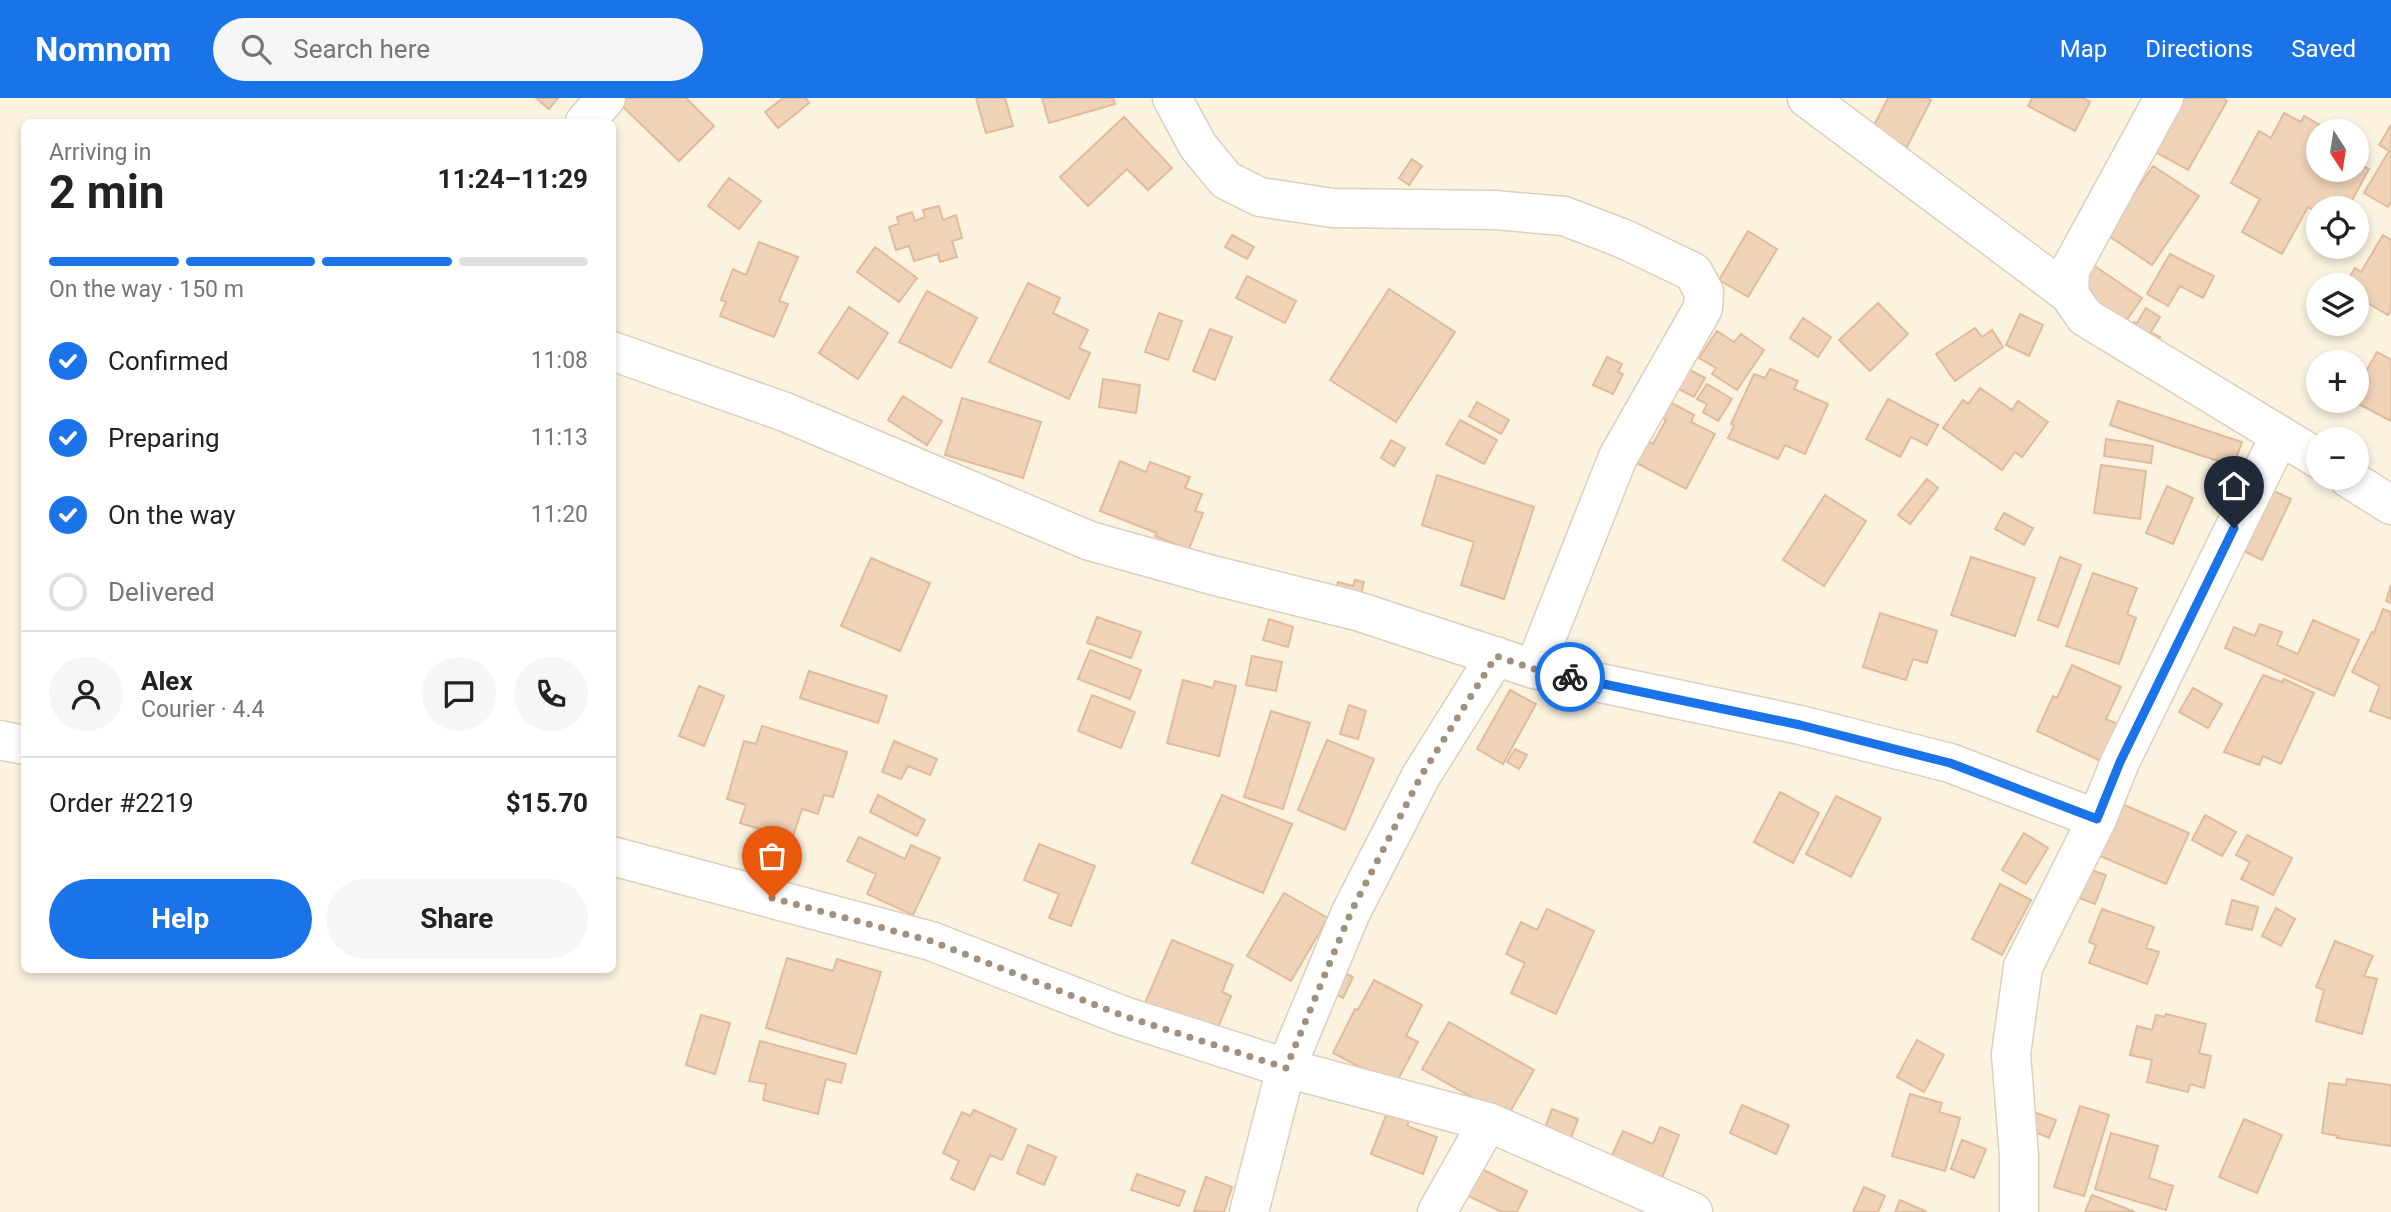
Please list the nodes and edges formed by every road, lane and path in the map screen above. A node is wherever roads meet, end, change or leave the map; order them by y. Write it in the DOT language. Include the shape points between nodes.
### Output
graph roads {
  1 [pos="606,98"];
  2 [pos="1172,98"];
  3 [pos="1807,98"];
  4 [pos="2164,98"];
  5 [pos="588,119"];
  6 [pos="2069,294"];
  7 [pos="616,352"];
  8 [pos="2280,435"];
  9 [pos="2306,451"];
  10 [pos="2367,490"];
  11 [pos="2391,505"];
  12 [pos="1496,656"];
  13 [pos="1534,669"];
  14 [pos="0,740"];
  15 [pos="21,744"];
  16 [pos="2097,819"];
  17 [pos="616,857"];
  18 [pos="1286,1068"];
  19 [pos="1488,1122"];
  20 [pos="1249,1212"];
  21 [pos="1437,1212"];
  22 [pos="1693,1212"];
  23 [pos="2019,1212"];
  1 -- 5 [label="street"];
  2 -- 13 [label="street" via="1198,146 1226,180 1260,197 1333,208 1494,210 1564,216 1693,272 1703,292 1703,308 1618,457"];
  3 -- 6 [label="street"];
  4 -- 6 [label="street" via="2070,270"];
  6 -- 8 [label="street" via="2085,317"];
  7 -- 12 [label="street" via="785,412 1090,541 1357,611"];
  8 -- 9 [label="street"];
  8 -- 16 [label="street" via="2120,762"];
  10 -- 11 [label="street"];
  12 -- 13 [label="street"];
  12 -- 18 [label="street" via="1421,776 1351,912"];
  13 -- 16 [label="street" via="1800,725 1950,763"];
  14 -- 15 [label="street"];
  16 -- 23 [label="street" via="2023,967 2011,1054"];
  17 -- 18 [label="street" via="931,941 1124,1016"];
  18 -- 19 [label="street"];
  18 -- 20 [label="street"];
  19 -- 21 [label="street"];
  19 -- 22 [label="street"];
}
